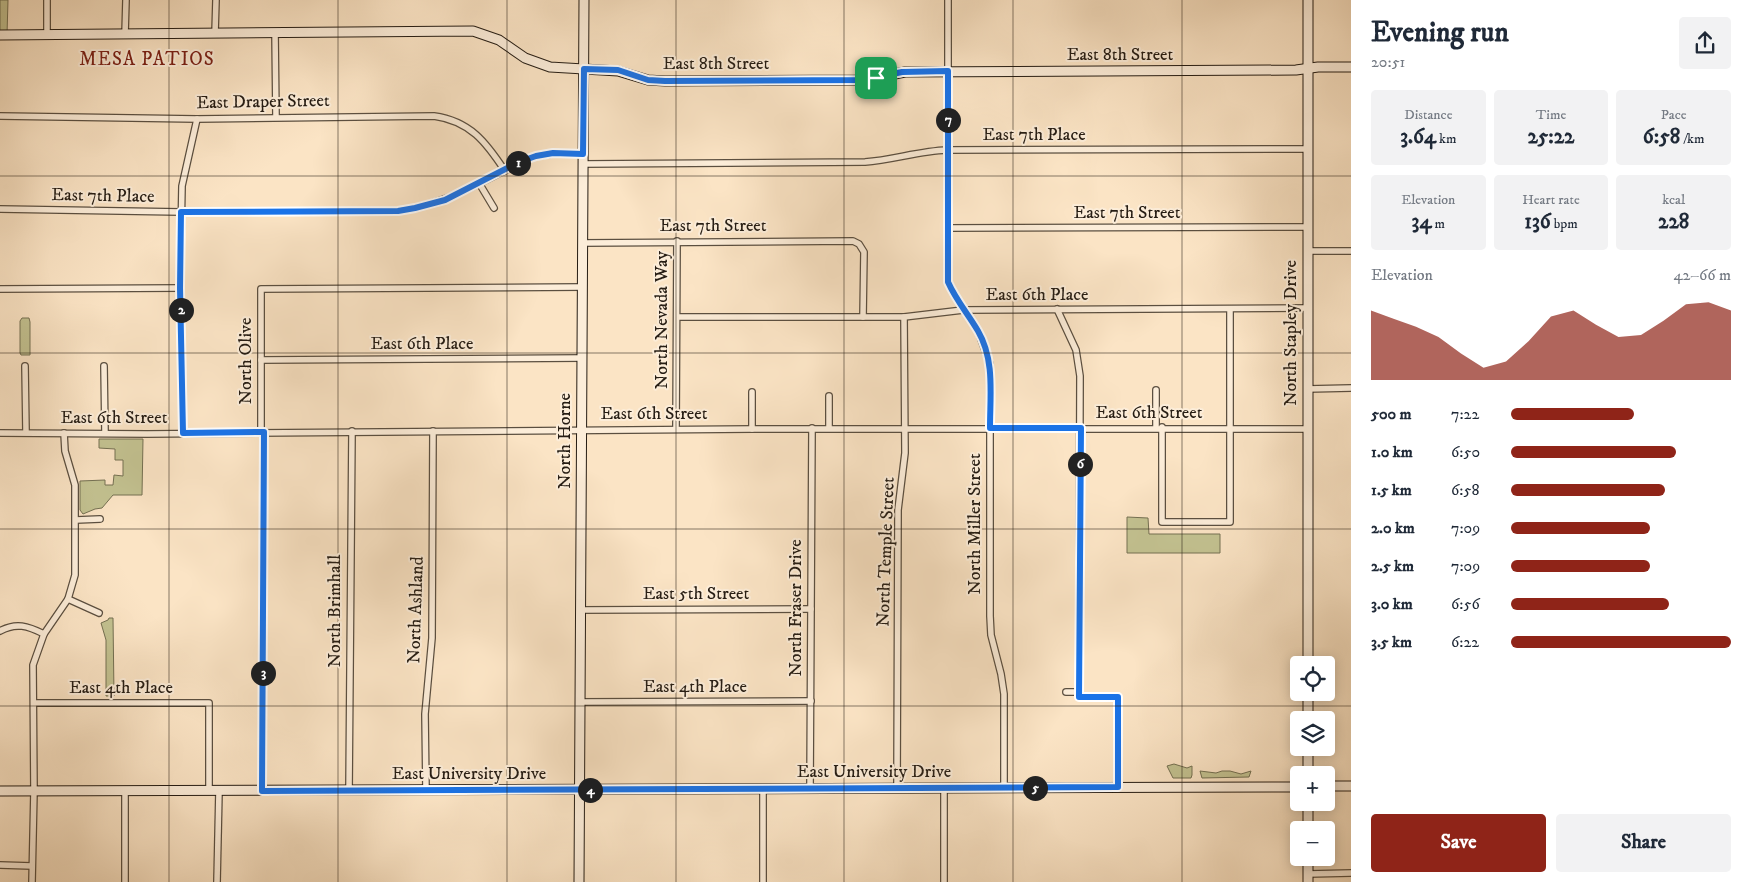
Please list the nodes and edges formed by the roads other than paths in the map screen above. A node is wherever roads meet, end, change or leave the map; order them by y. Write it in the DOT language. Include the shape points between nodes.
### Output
graph roads {
  1 [pos="47,0"];
  2 [pos="126,0"];
  3 [pos="216,0"];
  4 [pos="584,0"];
  5 [pos="948,0"];
  6 [pos="1308,0"];
  7 [pos="275,32"];
  8 [pos="215,33"];
  9 [pos="125,34"];
  10 [pos="0,35"];
  11 [pos="47,35"];
  12 [pos="1351,67"];
  13 [pos="584,69"];
  14 [pos="1307,69"];
  15 [pos="948,71"];
  16 [pos="0,116"];
  17 [pos="276,117"];
  18 [pos="197,119"];
  19 [pos="1307,149"];
  20 [pos="947,150"];
  21 [pos="583,154"];
  22 [pos="583,164"];
  23 [pos="505,170"];
  24 [pos="479,183"];
  25 [pos="494,208"];
  26 [pos="0,209"];
  27 [pos="181,212"];
  28 [pos="1307,227"];
  29 [pos="947,228"];
  30 [pos="677,241"];
  31 [pos="582,243"];
  32 [pos="1307,250"];
  33 [pos="1351,251"];
  34 [pos="582,287"];
  35 [pos="180,288"];
  36 [pos="0,289"];
  37 [pos="1307,308"];
  38 [pos="1058,309"];
  39 [pos="1230,309"];
  40 [pos="964,310"];
  41 [pos="677,317"];
  42 [pos="863,317"];
  43 [pos="904,317"];
  44 [pos="582,358"];
  45 [pos="261,360"];
  46 [pos="25,366"];
  47 [pos="104,366"];
  48 [pos="1351,388"];
  49 [pos="1307,389"];
  50 [pos="1156,390"];
  51 [pos="752,392"];
  52 [pos="830,396"];
  53 [pos="1159,427"];
  54 [pos="752,428"];
  55 [pos="812,428"];
  56 [pos="829,428"];
  57 [pos="904,428"];
  58 [pos="990,428"];
  59 [pos="1081,428"];
  60 [pos="1230,428"];
  61 [pos="676,429"];
  62 [pos="1307,429"];
  63 [pos="582,430"];
  64 [pos="352,431"];
  65 [pos="434,431"];
  66 [pos="26,432"];
  67 [pos="0,433"];
  68 [pos="64,433"];
  69 [pos="105,433"];
  70 [pos="183,433"];
  71 [pos="263,433"];
  72 [pos="100,519"];
  73 [pos="76,520"];
  74 [pos="68,599"];
  75 [pos="811,609"];
  76 [pos="581,610"];
  77 [pos="99,614"];
  78 [pos="0,631"];
  79 [pos="44,634"];
  80 [pos="1308,656"];
  81 [pos="1066,692"];
  82 [pos="1079,692"];
  83 [pos="579,702"];
  84 [pos="811,702"];
  85 [pos="34,703"];
  86 [pos="1335,786"];
  87 [pos="1351,786"];
  88 [pos="1118,787"];
  89 [pos="1290,787"];
  90 [pos="763,788"];
  91 [pos="1004,788"];
  92 [pos="810,789"];
  93 [pos="897,789"];
  94 [pos="944,789"];
  95 [pos="426,790"];
  96 [pos="579,790"];
  97 [pos="0,791"];
  98 [pos="34,791"];
  99 [pos="214,791"];
  100 [pos="262,791"];
  101 [pos="349,791"];
  102 [pos="125,792"];
  103 [pos="0,865"];
  104 [pos="32,866"];
  105 [pos="1351,873"];
  106 [pos="1308,878"];
  107 [pos="32,882"];
  108 [pos="125,882"];
  109 [pos="217,882"];
  110 [pos="579,882"];
  111 [pos="763,882"];
  112 [pos="944,882"];
  1 -- 11 [label="street"];
  2 -- 9 [label="street"];
  3 -- 8 [label="street"];
  4 -- 13 [label="street, North Horne"];
  5 -- 15 [label="street, North Miller Street"];
  6 -- 14 [label="street, North Stapley Drive"];
  7 -- 8 [label="street, East 8th Street"];
  7 -- 13 [label="street, East 8th Street" via="473,31 499,40 537,64"];
  7 -- 17 [label="street"];
  8 -- 9 [label="street, East 8th Street"];
  9 -- 11 [label="street, East 8th Street"];
  10 -- 11 [label="street, East 8th Street"];
  12 -- 14 [label="street, East 8th Street"];
  13 -- 15 [label="street, East 8th Street" via="618,70 648,80 665,81 864,80 902,72"];
  13 -- 21 [label="street, North Horne"];
  14 -- 15 [label="street, East 8th Street"];
  14 -- 19 [label="street, North Stapley Drive"];
  15 -- 20 [label="street, North Miller Street"];
  16 -- 18 [label="street, East Draper Street"];
  17 -- 18 [label="street, East Draper Street"];
  17 -- 23 [label="street, East Draper Street" via="422,115 447,118 480,137"];
  18 -- 27 [label="street" via="183,179"];
  19 -- 20 [label="street, East 7th Place"];
  19 -- 28 [label="street, North Stapley Drive"];
  20 -- 22 [label="street, East 7th Place" via="865,162"];
  20 -- 29 [label="street, North Miller Street"];
  21 -- 22 [label="street, North Horne"];
  21 -- 23 [label="street, East 7th Place" via="536,156"];
  22 -- 31 [label="street, North Horne"];
  23 -- 24 [label="street, East 7th Place"];
  24 -- 25 [label="street"];
  24 -- 27 [label="street, East 7th Place" via="445,200 398,211"];
  26 -- 27 [label="street, East 7th Place"];
  27 -- 35 [label="street"];
  28 -- 29 [label="street, East 7th Street"];
  28 -- 32 [label="street, North Stapley Drive"];
  29 -- 40 [label="street, North Miller Street" via="948,282"];
  30 -- 31 [label="street, East 7th Street"];
  30 -- 41 [label="street, North Nevada Way"];
  30 -- 42 [label="street, East 7th Street" via="857,242 864,252"];
  31 -- 34 [label="street, North Horne"];
  32 -- 33 [label="street"];
  32 -- 37 [label="street, North Stapley Drive"];
  34 -- 44 [label="street, North Horne"];
  34 -- 45 [label="street, North Olive" via="261,289"];
  35 -- 36 [label="street"];
  35 -- 70 [label="street"];
  37 -- 39 [label="street, East 6th Place"];
  37 -- 49 [label="street, North Stapley Drive"];
  38 -- 39 [label="street, East 6th Place"];
  38 -- 40 [label="street, East 6th Place"];
  38 -- 59 [label="street" via="1079,363"];
  39 -- 60 [label="street"];
  40 -- 43 [label="street, East 6th Place"];
  40 -- 58 [label="street, North Miller Street" via="978,331 990,364"];
  41 -- 42 [label="street, East 6th Place"];
  41 -- 61 [label="street, North Nevada Way"];
  42 -- 43 [label="street, East 6th Place"];
  43 -- 57 [label="street, North Temple Street"];
  44 -- 45 [label="street, East 6th Place"];
  44 -- 63 [label="street, North Horne"];
  45 -- 71 [label="street, North Olive"];
  46 -- 66 [label="street"];
  47 -- 69 [label="street"];
  48 -- 49 [label="street"];
  49 -- 62 [label="street, North Stapley Drive"];
  50 -- 53 [label="street"];
  51 -- 54 [label="street"];
  52 -- 56 [label="street"];
  53 -- 59 [label="street, East 6th Street"];
  53 -- 60 [label="street, East 6th Street"];
  53 -- 60 [label="street" via="1162,522 1230,522"];
  54 -- 55 [label="street, East 6th Street"];
  54 -- 61 [label="street, East 6th Street"];
  55 -- 56 [label="street, East 6th Street"];
  55 -- 75 [label="street, North Fraser Drive"];
  56 -- 57 [label="street, East 6th Street"];
  57 -- 58 [label="street, East 6th Street"];
  57 -- 93 [label="street, North Temple Street" via="905,453 898,510"];
  58 -- 59 [label="street, East 6th Street"];
  58 -- 91 [label="street, North Miller Street" via="990,616 1004,694"];
  59 -- 82 [label="street"];
  60 -- 62 [label="street, East 6th Street"];
  61 -- 63 [label="street, East 6th Street"];
  62 -- 80 [label="street, North Stapley Drive"];
  63 -- 65 [label="street, East 6th Street"];
  63 -- 76 [label="street, North Horne"];
  64 -- 65 [label="street, East 6th Street"];
  64 -- 71 [label="street, East 6th Street"];
  64 -- 101 [label="street, North Brimhall"];
  65 -- 95 [label="street, North Ashland" via="432,638 425,714"];
  66 -- 67 [label="street, East 6th Street"];
  66 -- 68 [label="street, East 6th Street"];
  68 -- 69 [label="street, East 6th Street"];
  68 -- 73 [label="street" via="65,451 75,485"];
  69 -- 70 [label="street, East 6th Street"];
  70 -- 71 [label="street, East 6th Street"];
  71 -- 100 [label="street, North Olive"];
  72 -- 73 [label="street"];
  73 -- 74 [label="street" via="75,576"];
  74 -- 77 [label="street"];
  74 -- 79 [label="street"];
  75 -- 76 [label="street, East 5th Street"];
  75 -- 84 [label="street, North Fraser Drive"];
  76 -- 83 [label="street, North Horne"];
  78 -- 79 [label="street" via="20,625"];
  79 -- 85 [label="street" via="33,665"];
  81 -- 82 [label="street"];
  82 -- 88 [label="street" via="1079,697 1118,697"];
  83 -- 84 [label="street, East 4th Place"];
  83 -- 96 [label="street, North Horne"];
  84 -- 92 [label="street, North Fraser Drive"];
  85 -- 98 [label="street"];
  85 -- 99 [label="street, East 4th Place" via="209,703"];
  86 -- 87 [label="street"];
  88 -- 89 [label="street, East University Drive"];
  88 -- 91 [label="street, East University Drive"];
  90 -- 92 [label="street, East University Drive"];
  90 -- 96 [label="street, East University Drive"];
  90 -- 111 [label="street"];
  91 -- 94 [label="street, East University Drive"];
  92 -- 93 [label="street, East University Drive"];
  93 -- 94 [label="street, East University Drive"];
  94 -- 112 [label="street"];
  95 -- 96 [label="street, East University Drive"];
  95 -- 101 [label="street, East University Drive"];
  96 -- 110 [label="street, North Horne"];
  97 -- 98 [label="street, East University Drive"];
  98 -- 102 [label="street, East University Drive"];
  98 -- 104 [label="street"];
  99 -- 100 [label="street, East University Drive"];
  99 -- 102 [label="street, East University Drive"];
  99 -- 109 [label="street"];
  100 -- 101 [label="street, East University Drive"];
  102 -- 108 [label="street"];
  103 -- 104 [label="street"];
  104 -- 107 [label="street"];
  105 -- 106 [label="street"];
}
